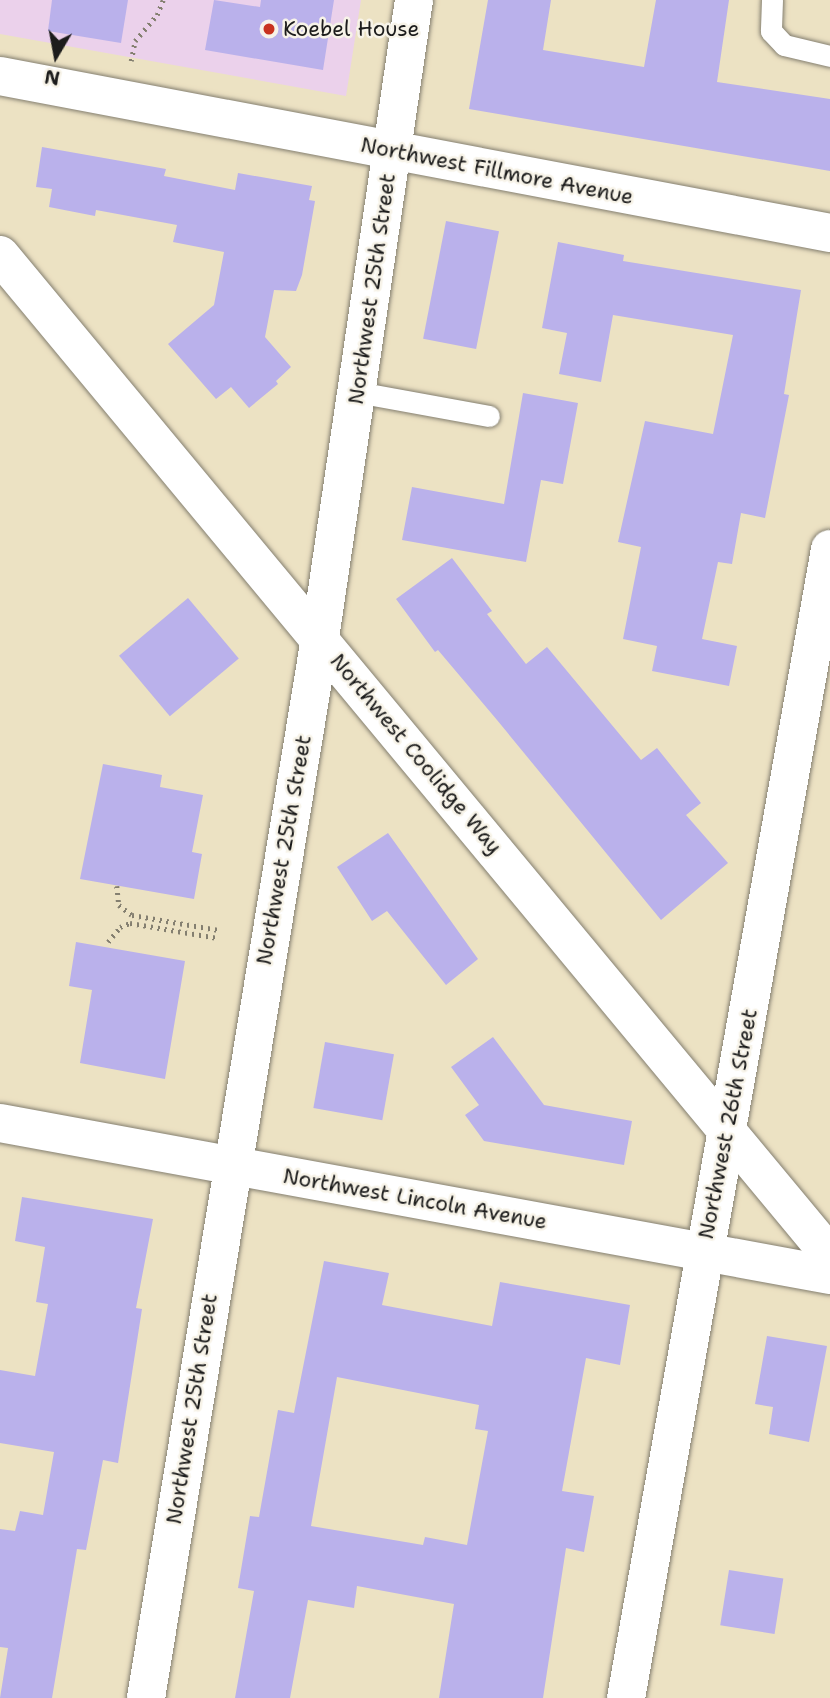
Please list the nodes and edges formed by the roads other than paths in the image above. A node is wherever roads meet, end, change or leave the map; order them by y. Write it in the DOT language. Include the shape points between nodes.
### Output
graph roads {
  1 [pos="414,0"];
  2 [pos="772,0"];
  3 [pos="830,56"];
  4 [pos="0,76"];
  5 [pos="393,150"];
  6 [pos="830,233"];
  7 [pos="0,255"];
  8 [pos="356,392"];
  9 [pos="489,416"];
  10 [pos="830,550"];
  11 [pos="320,638"];
  12 [pos="0,1123"];
  13 [pos="727,1131"];
  14 [pos="231,1166"];
  15 [pos="704,1251"];
  16 [pos="830,1255"];
  17 [pos="830,1275"];
  18 [pos="146,1698"];
  19 [pos="626,1698"];
  1 -- 5 [label="street, Northwest 25th Street"];
  2 -- 3 [label="lane" via="771,32 784,45"];
  4 -- 5 [label="street, Northwest Fillmore Avenue"];
  5 -- 6 [label="street, Northwest Fillmore Avenue"];
  5 -- 8 [label="street, Northwest 25th Street"];
  7 -- 11 [label="street, Northwest Coolidge Way"];
  8 -- 9 [label="lane"];
  8 -- 11 [label="street, Northwest 25th Street"];
  10 -- 13 [label="street, Northwest 26th Street"];
  11 -- 13 [label="street, Northwest Coolidge Way"];
  11 -- 14 [label="street, Northwest 25th Street"];
  12 -- 14 [label="street, Northwest Lincoln Avenue"];
  13 -- 15 [label="street, Northwest 26th Street"];
  13 -- 16 [label="street, Northwest Coolidge Way"];
  14 -- 15 [label="street, Northwest Lincoln Avenue"];
  14 -- 18 [label="street, Northwest 25th Street"];
  15 -- 17 [label="street, Northwest Lincoln Avenue"];
  15 -- 19 [label="street, Northwest 26th Street"];
}
